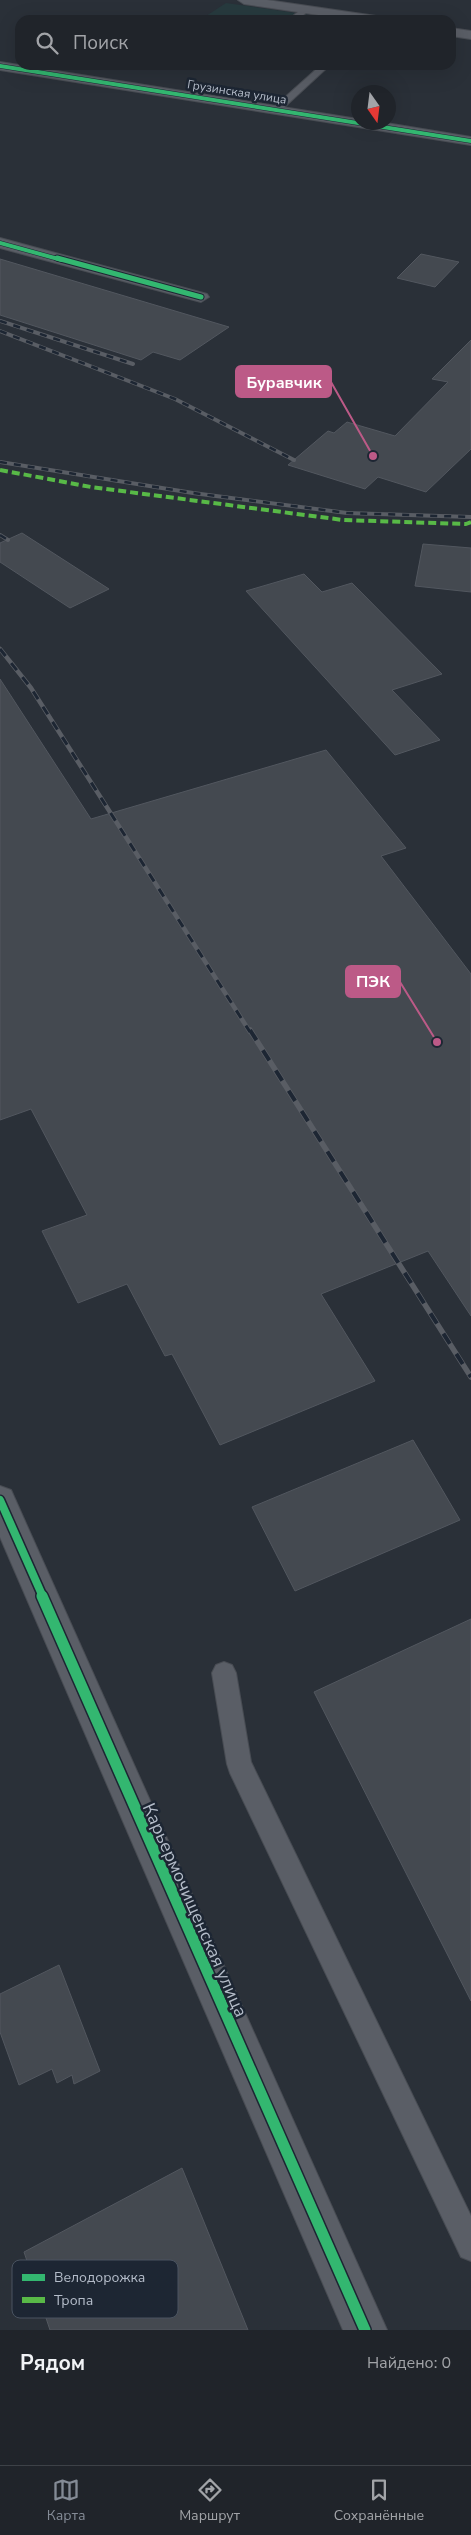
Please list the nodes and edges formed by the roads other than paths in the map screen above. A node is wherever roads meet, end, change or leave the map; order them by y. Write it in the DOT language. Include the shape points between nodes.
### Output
graph roads {
  1 [pos="244,0"];
  2 [pos="307,9"];
  3 [pos="299,15"];
  4 [pos="345,15"];
  5 [pos="456,33"];
  6 [pos="471,35"];
  7 [pos="0,66"];
  8 [pos="15,68"];
  9 [pos="25,70"];
  10 [pos="320,70"];
  11 [pos="276,110"];
  12 [pos="471,141"];
  13 [pos="0,244"];
  14 [pos="201,298"];
  15 [pos="0,1500"];
  16 [pos="224,1673"];
  17 [pos="471,2247"];
  18 [pos="365,2330"];
  1 -- 2 [label="street"];
  2 -- 3 [label="lane"];
  2 -- 4 [label="street"];
  5 -- 6 [label="street"];
  7 -- 8 [label="street, Грузинская улица"];
  9 -- 11 [label="street, Грузинская улица"];
  10 -- 11 [label="lane"];
  11 -- 12 [label="street, Грузинская улица"];
  13 -- 14 [label="street"];
  15 -- 18 [label="street, Карьермочищенская улица"];
  16 -- 17 [label="lane" via="239,1764"];
}
